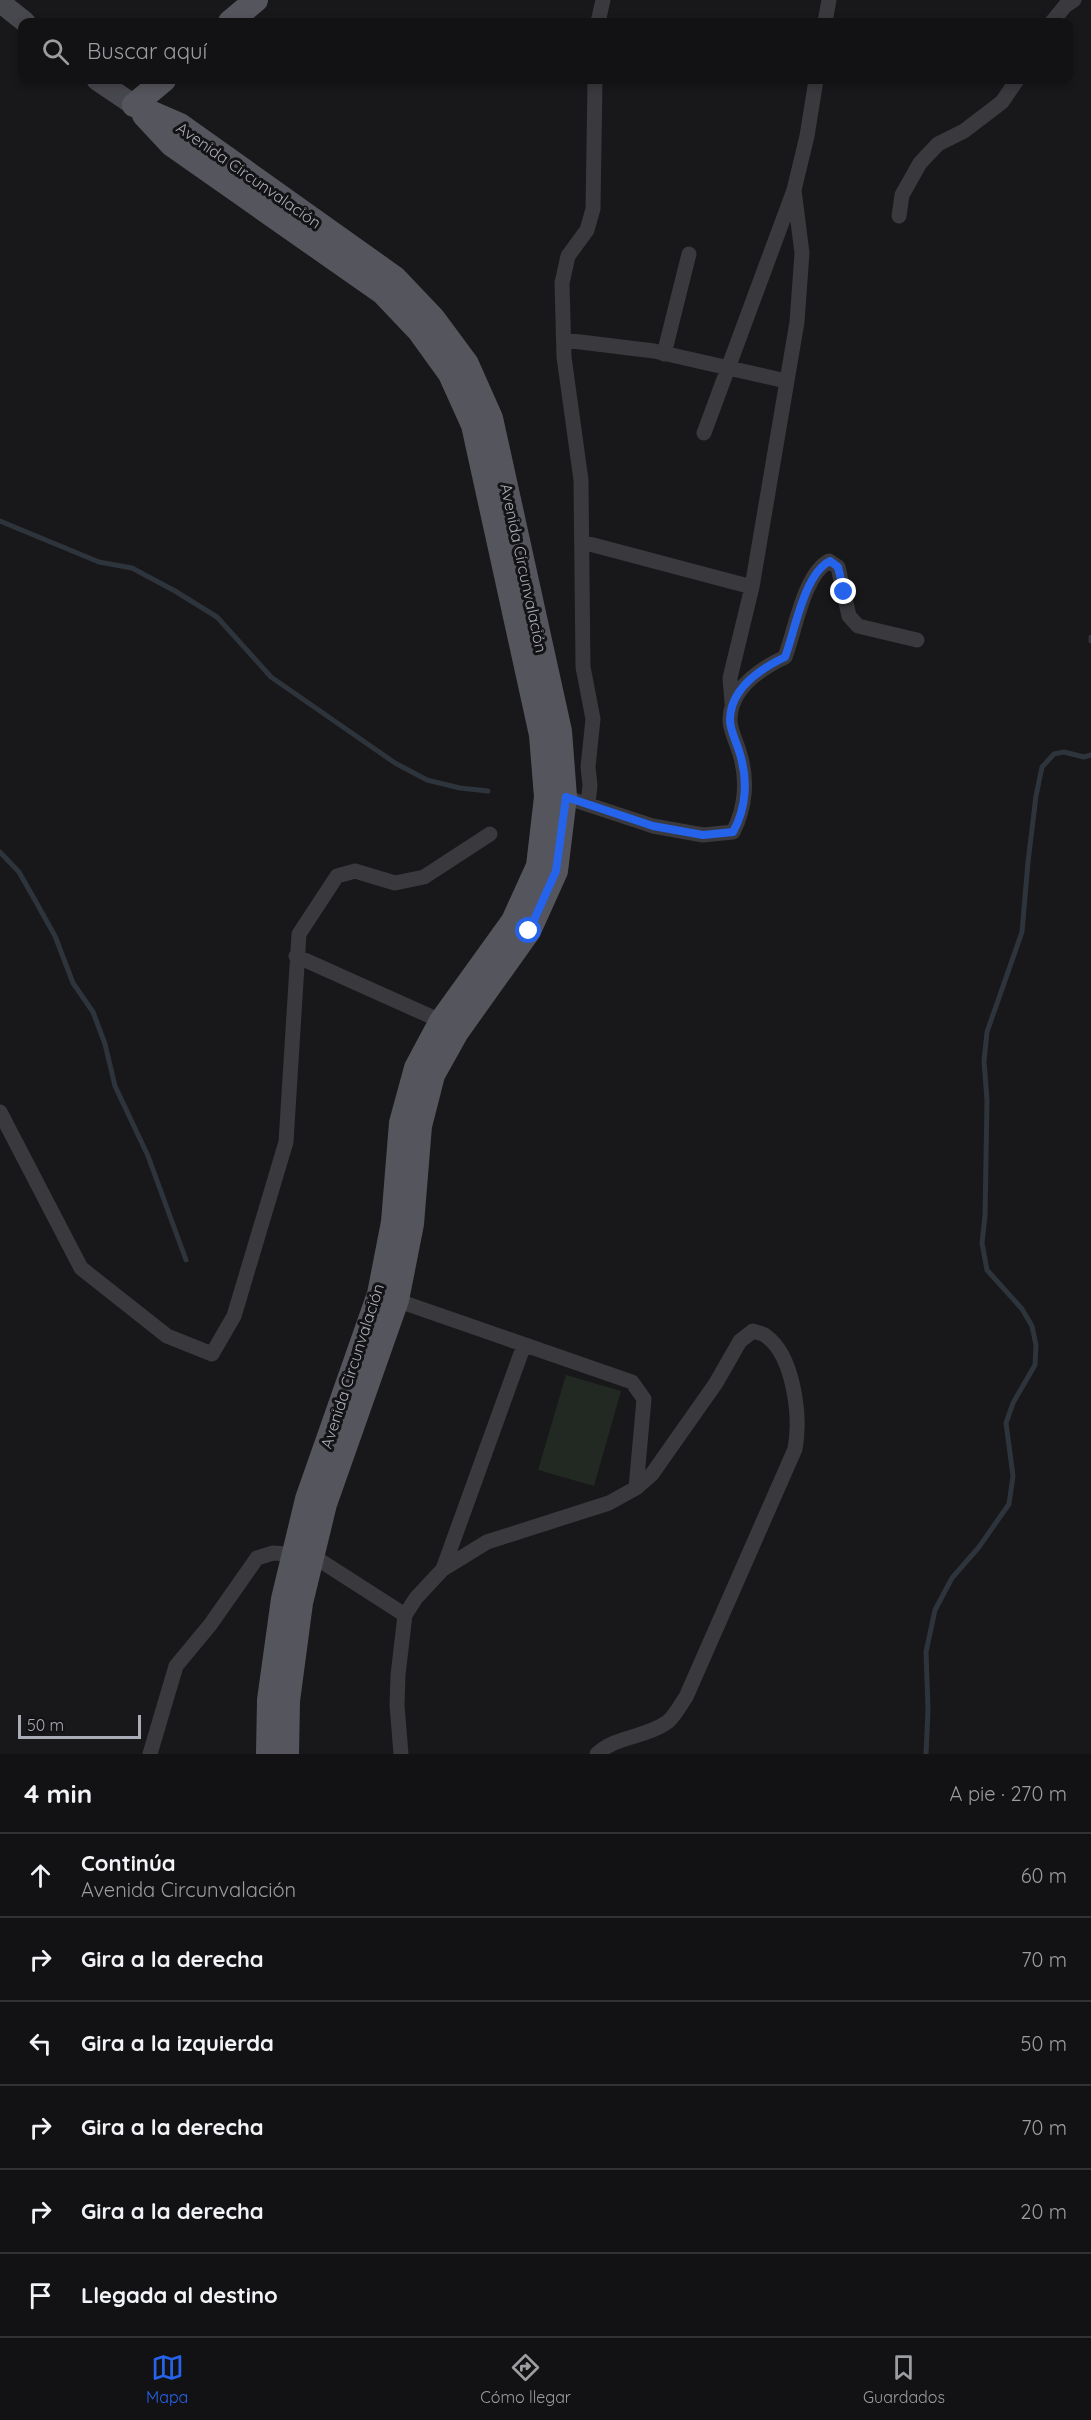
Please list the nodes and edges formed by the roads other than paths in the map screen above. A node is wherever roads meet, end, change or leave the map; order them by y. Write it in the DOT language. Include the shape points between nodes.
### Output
graph roads {
  1 [pos="256,0"];
  2 [pos="603,0"];
  3 [pos="829,0"];
  4 [pos="1074,0"];
  5 [pos="0,2"];
  6 [pos="20,18"];
  7 [pos="235,18"];
  8 [pos="599,18"];
  9 [pos="826,18"];
  10 [pos="1055,18"];
  11 [pos="103,84"];
  12 [pos="159,84"];
  13 [pos="596,84"];
  14 [pos="815,84"];
  15 [pos="1014,84"];
  16 [pos="134,105"];
  17 [pos="794,190"];
  18 [pos="898,216"];
  19 [pos="689,254"];
  20 [pos="564,340"];
  21 [pos="664,354"];
  22 [pos="728,368"];
  23 [pos="786,381"];
  24 [pos="704,433"];
  25 [pos="582,542"];
  26 [pos="752,587"];
  27 [pos="917,640"];
  28 [pos="732,704"];
  29 [pos="577,801"];
  30 [pos="490,834"];
  31 [pos="296,956"];
  32 [pos="441,1021"];
  33 [pos="0,1112"];
  34 [pos="388,1297"];
  35 [pos="524,1345"];
  36 [pos="636,1488"];
  37 [pos="303,1555"];
  38 [pos="443,1569"];
  39 [pos="405,1615"];
  40 [pos="150,1754"];
  41 [pos="268,1754"];
  42 [pos="287,1754"];
  43 [pos="401,1754"];
  44 [pos="597,1754"];
  1 -- 7 [label="main road"];
  2 -- 8 [label="street"];
  3 -- 9 [label="street"];
  4 -- 10 [label="street"];
  5 -- 6 [label="street"];
  11 -- 16 [label="street"];
  12 -- 16 [label="main road"];
  13 -- 20 [label="street" via="593,208 587,230 568,256 562,283"];
  14 -- 17 [label="street"];
  15 -- 18 [label="street" via="1002,102 964,131 938,144 920,163 902,195"];
  16 -- 29 [label="main road, Avenida Circunvalación" via="180,125 395,278 434,318 467,364 491,418"];
  16 -- 32 [label="main road, Avenida Circunvalación" via="172,145 383,293 419,331 450,374 473,425 541,735 546,797 538,866 513,921"];
  17 -- 22 [label="street"];
  17 -- 23 [label="street" via="802,253 797,322"];
  19 -- 21 [label="street"];
  20 -- 21 [label="street"];
  20 -- 25 [label="street" via="581,480"];
  21 -- 22 [label="street"];
  22 -- 23 [label="street"];
  22 -- 24 [label="street"];
  23 -- 26 [label="street"];
  25 -- 26 [label="street"];
  25 -- 29 [label="street" via="583,667 593,719 590,785"];
  26 -- 28 [label="street" via="730,678"];
  27 -- 28 [label="street" via="858,627 849,616 838,567 830,561 822,565 805,596 785,657 762,668"];
  28 -- 29 [label="street" via="730,722 743,763 745,794 733,832 703,835 653,826"];
  29 -- 34 [label="main road, Avenida Circunvalación" via="556,871 529,931 456,1032 434,1075 420,1126 412,1224"];
  30 -- 31 [label="street" via="424,877 395,883 355,871 337,876 299,934"];
  31 -- 32 [label="street"];
  31 -- 33 [label="street" via="286,1142 234,1316 212,1354 167,1336 81,1268"];
  32 -- 34 [label="main road, Avenida Circunvalación" via="416,1068 401,1123"];
  34 -- 35 [label="street"];
  34 -- 37 [label="main road, Avenida Circunvalación" via="307,1499"];
  35 -- 36 [label="street" via="632,1383 644,1399"];
  35 -- 38 [label="street"];
  36 -- 38 [label="street" via="609,1503 487,1542"];
  36 -- 44 [label="street" via="652,1474 716,1383 740,1341 753,1331 766,1335 784,1357 787,1368 795,1401 795,1449 686,1697 667,1722 609,1744"];
  37 -- 39 [label="street"];
  37 -- 40 [label="street" via="273,1553 257,1558 176,1666"];
  37 -- 41 [label="main road, Avenida Circunvalación" via="283,1599 269,1700"];
  37 -- 42 [label="main road, Avenida Circunvalación" via="302,1603 288,1701"];
  38 -- 39 [label="street"];
  39 -- 43 [label="street" via="398,1695"];
}
